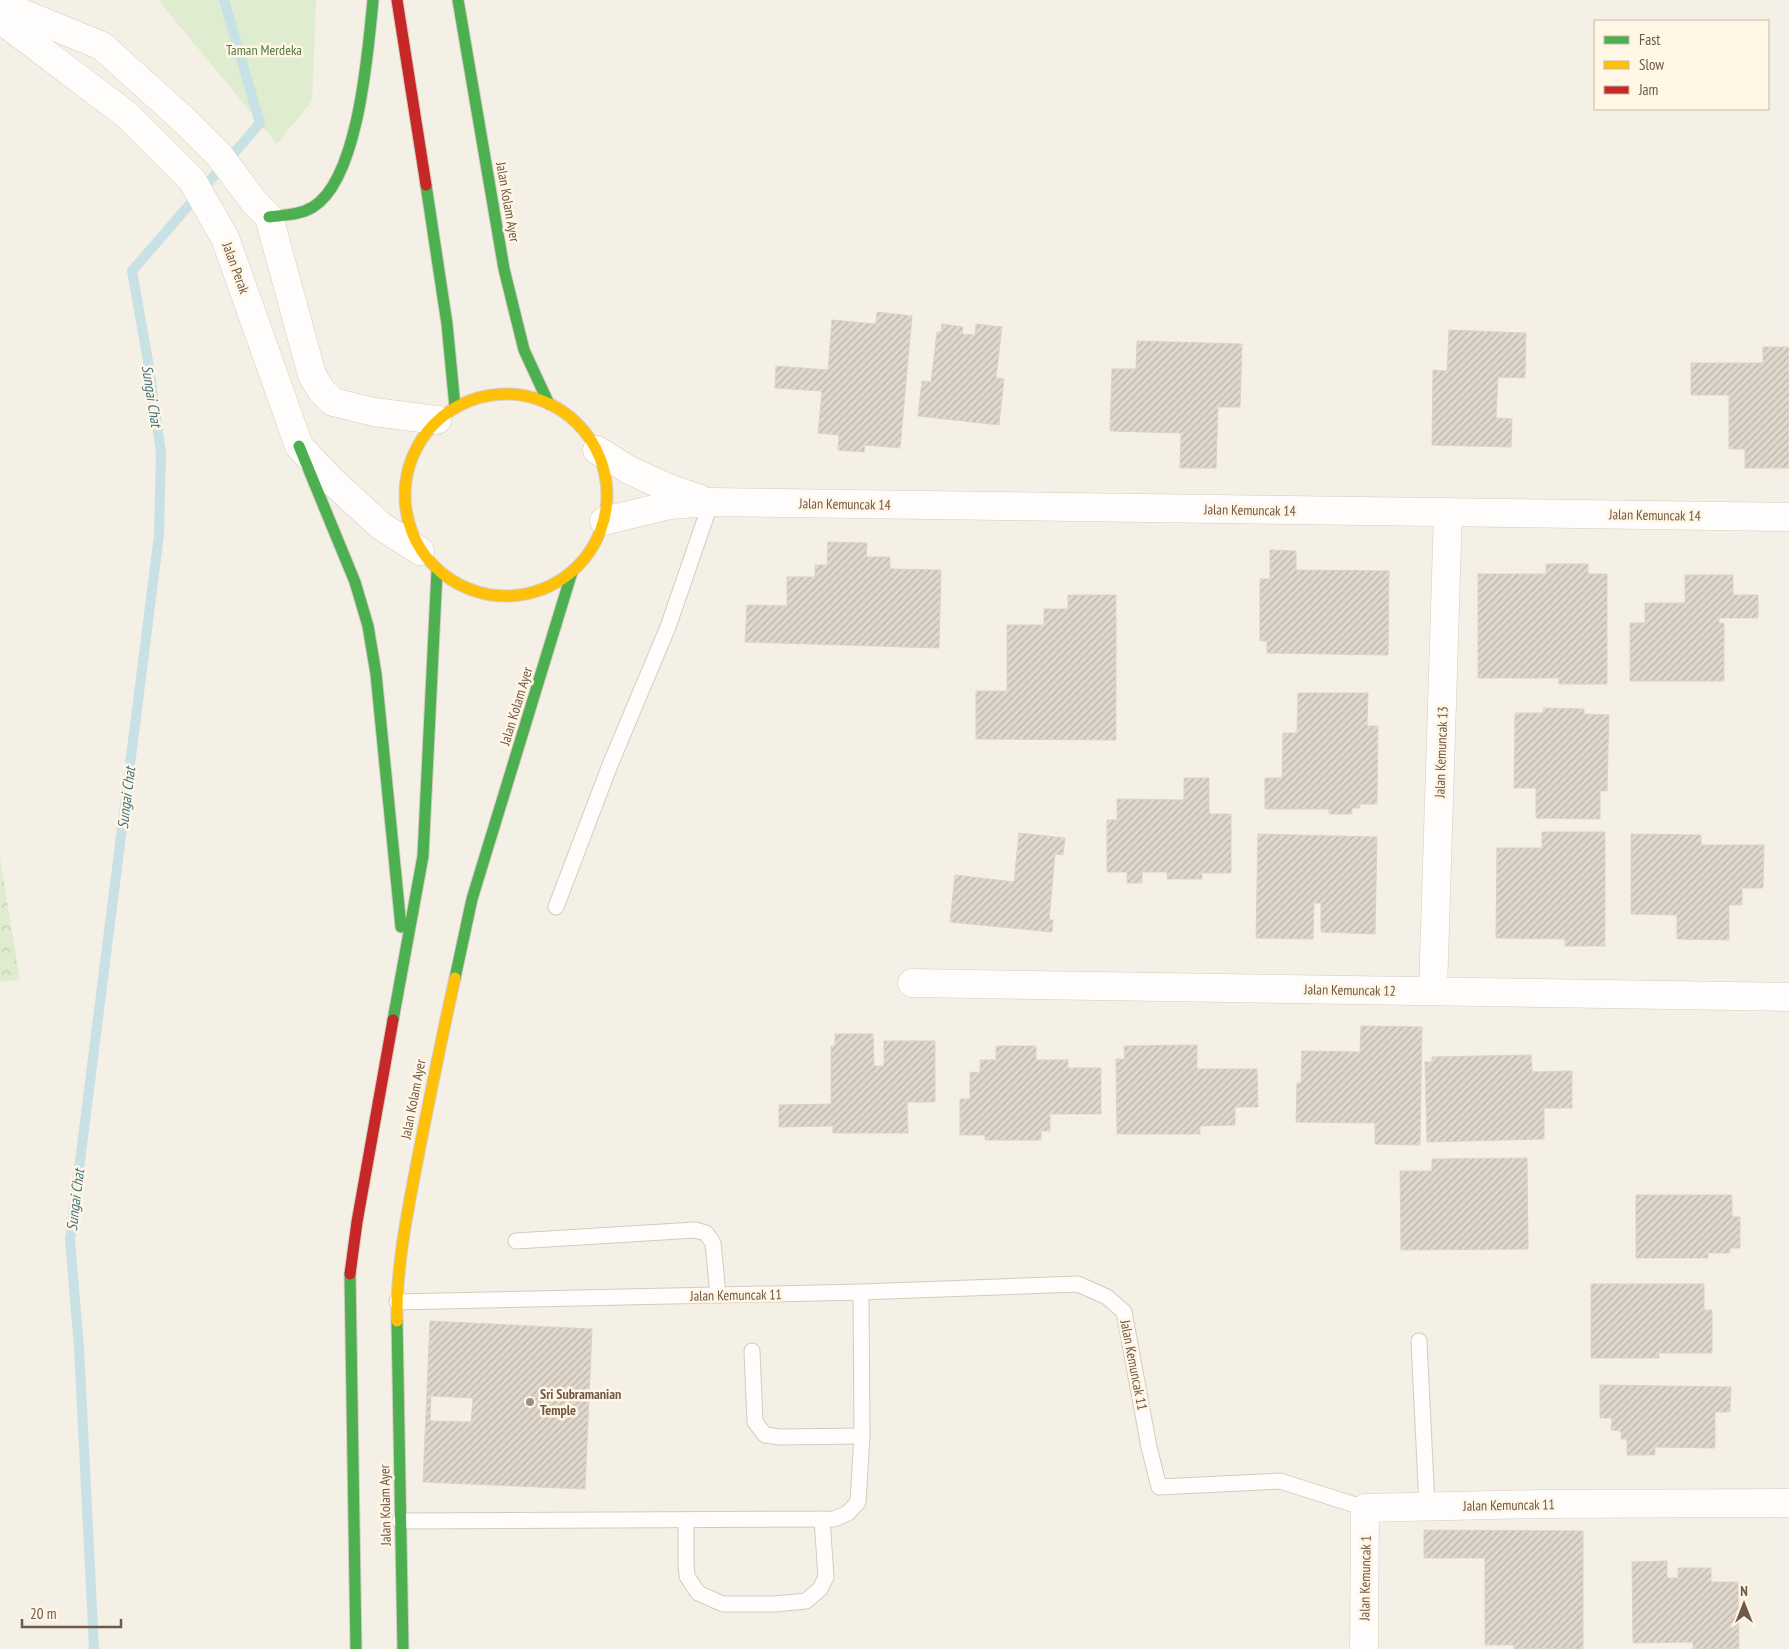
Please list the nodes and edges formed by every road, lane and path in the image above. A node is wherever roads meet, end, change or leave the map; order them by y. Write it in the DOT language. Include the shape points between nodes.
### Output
graph roads {
  1 [pos="373,0"];
  2 [pos="397,0"];
  3 [pos="458,0"];
  4 [pos="0,4"];
  5 [pos="0,19"];
  6 [pos="262,210"];
  7 [pos="549,404"];
  8 [pos="446,414"];
  9 [pos="299,446"];
  10 [pos="597,450"];
  11 [pos="711,502"];
  12 [pos="1448,512"];
  13 [pos="1789,517"];
  14 [pos="604,521"];
  15 [pos="429,561"];
  16 [pos="572,572"];
  17 [pos="556,907"];
  18 [pos="404,961"];
  19 [pos="912,983"];
  20 [pos="1433,992"];
  21 [pos="1789,997"];
  22 [pos="516,1241"];
  23 [pos="861,1292"];
  24 [pos="718,1295"];
  25 [pos="397,1302"];
  26 [pos="1419,1341"];
  27 [pos="752,1350"];
  28 [pos="862,1436"];
  29 [pos="1789,1503"];
  30 [pos="1427,1506"];
  31 [pos="1366,1508"];
  32 [pos="822,1519"];
  33 [pos="686,1520"];
  34 [pos="400,1521"];
  35 [pos="356,1649"];
  36 [pos="403,1649"];
  37 [pos="1364,1649"];
  1 -- 6 [label="main road" via="369,46 354,128 348,155 336,182 318,204 300,213"];
  2 -- 8 [label="main road" via="447,324"];
  3 -- 7 [label="main road, Jalan Kolam Ayer" via="504,269 524,350"];
  4 -- 6 [label="street" via="102,46 219,155"];
  5 -- 9 [label="street, Jalan Perak" via="127,115 192,180 225,238"];
  6 -- 8 [label="street" via="312,375 321,390 333,402 374,412"];
  7 -- 8 [label="main road" via="526,396 502,394 478,398"];
  7 -- 10 [label="main road" via="585,432"];
  8 -- 15 [label="main road" via="418,442 407,468 404,497 408,525"];
  9 -- 15 [label="street, Jalan Perak" via="330,480 381,526"];
  9 -- 18 [label="main road" via="355,582 368,626 376,674"];
  10 -- 11 [label="street, Jalan Kemuncak 14" via="666,488"];
  10 -- 14 [label="main road" via="605,473"];
  11 -- 12 [label="street, Jalan Kemuncak 14"];
  11 -- 14 [label="street, Jalan Kemuncak 14" via="670,505"];
  11 -- 17 [label="lane" via="668,627 610,765"];
  12 -- 13 [label="street, Jalan Kemuncak 14"];
  12 -- 20 [label="street, Jalan Kemuncak 13"];
  14 -- 16 [label="main road" via="597,540"];
  15 -- 16 [label="main road" via="457,585 505,597 529,594 552,586"];
  15 -- 18 [label="main road" via="423,856"];
  16 -- 25 [label="main road, Jalan Kolam Ayer" via="472,899 404,1226"];
  18 -- 35 [label="main road" via="350,1272"];
  19 -- 20 [label="street, Jalan Kemuncak 12"];
  20 -- 21 [label="street, Jalan Kemuncak 12"];
  22 -- 24 [label="lane" via="695,1230 706,1233 713,1243"];
  23 -- 24 [label="lane, Jalan Kemuncak 11"];
  23 -- 28 [label="lane"];
  23 -- 31 [label="lane, Jalan Kemuncak 11" via="1078,1284 1107,1297 1124,1312 1159,1487 1280,1481"];
  24 -- 25 [label="lane, Jalan Kemuncak 11"];
  25 -- 34 [label="main road, Jalan Kolam Ayer"];
  26 -- 30 [label="lane"];
  27 -- 28 [label="lane" via="755,1422 765,1434 780,1437"];
  28 -- 32 [label="lane" via="858,1502 848,1513 834,1519"];
  29 -- 30 [label="street, Jalan Kemuncak 11"];
  30 -- 31 [label="street, Jalan Kemuncak 11"];
  31 -- 37 [label="street, Jalan Kemuncak 1"];
  32 -- 33 [label="lane"];
  32 -- 33 [label="lane" via="826,1577 820,1589 806,1602 775,1604 723,1604 698,1593 688,1576"];
  33 -- 34 [label="lane"];
  34 -- 36 [label="main road, Jalan Kolam Ayer"];
}
